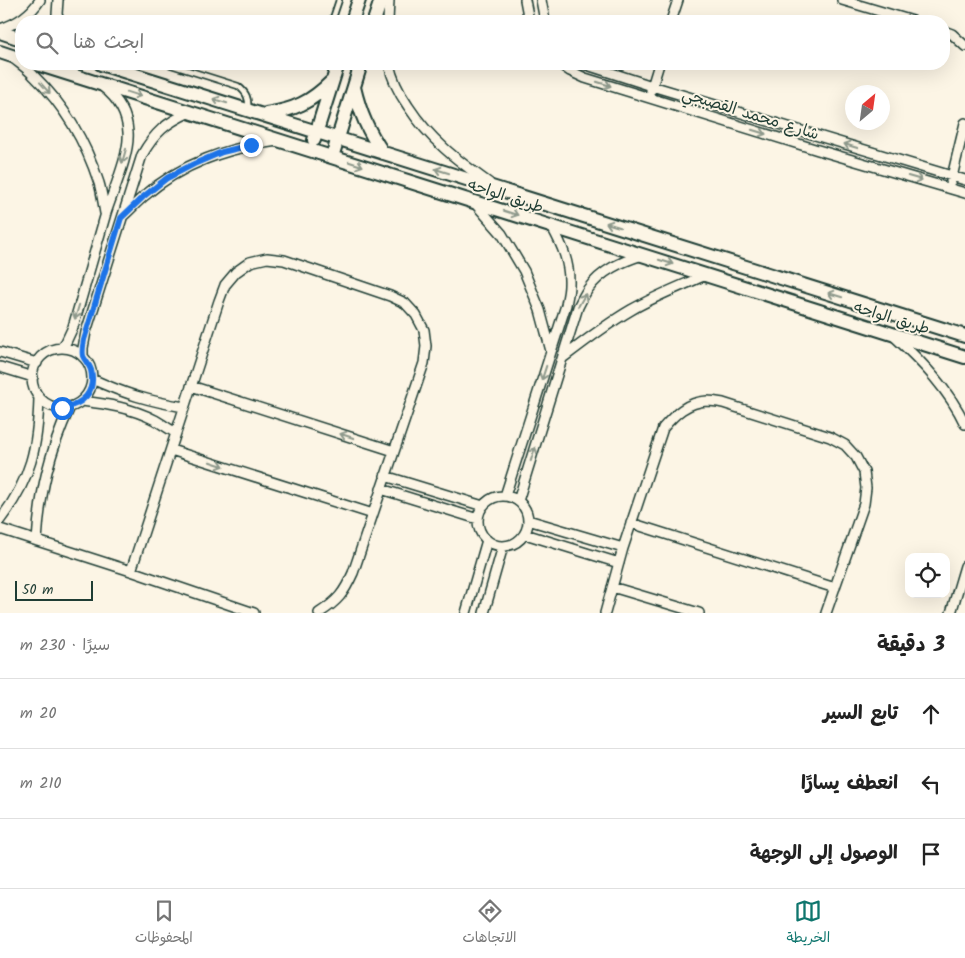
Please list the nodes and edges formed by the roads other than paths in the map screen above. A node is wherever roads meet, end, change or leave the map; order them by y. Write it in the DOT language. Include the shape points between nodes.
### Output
graph roads {
  1 [pos="40,0"];
  2 [pos="58,0"];
  3 [pos="340,0"];
  4 [pos="359,0"];
  5 [pos="381,0"];
  6 [pos="389,0"];
  7 [pos="525,0"];
  8 [pos="541,0"];
  9 [pos="678,0"];
  10 [pos="842,0"];
  11 [pos="26,15"];
  12 [pos="57,15"];
  13 [pos="334,15"];
  14 [pos="354,15"];
  15 [pos="376,15"];
  16 [pos="388,15"];
  17 [pos="528,15"];
  18 [pos="544,15"];
  19 [pos="673,15"];
  20 [pos="893,15"];
  21 [pos="15,23"];
  22 [pos="0,30"];
  23 [pos="950,33"];
  24 [pos="15,36"];
  25 [pos="965,46"];
  26 [pos="27,70"];
  27 [pos="56,70"];
  28 [pos="113,70"];
  29 [pos="120,70"];
  30 [pos="187,70"];
  31 [pos="336,70"];
  32 [pos="359,70"];
  33 [pos="390,70"];
  34 [pos="570,70"];
  35 [pos="603,70"];
  36 [pos="657,70"];
  37 [pos="333,80"];
  38 [pos="104,85"];
  39 [pos="354,86"];
  40 [pos="652,86"];
  41 [pos="649,98"];
  42 [pos="248,110"];
  43 [pos="190,112"];
  44 [pos="263,115"];
  45 [pos="965,123"];
  46 [pos="317,132"];
  47 [pos="338,138"];
  48 [pos="281,141"];
  49 [pos="311,150"];
  50 [pos="384,152"];
  51 [pos="332,157"];
  52 [pos="952,176"];
  53 [pos="965,180"];
  54 [pos="495,188"];
  55 [pos="949,188"];
  56 [pos="965,193"];
  57 [pos="474,202"];
  58 [pos="121,218"];
  59 [pos="105,219"];
  60 [pos="552,226"];
  61 [pos="118,228"];
  62 [pos="642,255"];
  63 [pos="706,275"];
  64 [pos="891,334"];
  65 [pos="965,336"];
  66 [pos="61,348"];
  67 [pos="551,351"];
  68 [pos="0,352"];
  69 [pos="83,357"];
  70 [pos="563,357"];
  71 [pos="965,357"];
  72 [pos="37,362"];
  73 [pos="0,367"];
  74 [pos="33,377"];
  75 [pos="92,379"];
  76 [pos="191,386"];
  77 [pos="39,397"];
  78 [pos="82,401"];
  79 [pos="184,406"];
  80 [pos="70,407"];
  81 [pos="965,424"];
  82 [pos="176,433"];
  83 [pos="171,450"];
  84 [pos="394,451"];
  85 [pos="385,476"];
  86 [pos="381,489"];
  87 [pos="504,496"];
  88 [pos="518,501"];
  89 [pos="483,506"];
  90 [pos="373,514"];
  91 [pos="478,519"];
  92 [pos="0,520"];
  93 [pos="528,520"];
  94 [pos="631,523"];
  95 [pos="0,529"];
  96 [pos="525,534"];
  97 [pos="487,540"];
  98 [pos="37,541"];
  99 [pos="503,546"];
  100 [pos="623,548"];
  101 [pos="619,563"];
  102 [pos="965,566"];
  103 [pos="131,572"];
  104 [pos="612,587"];
  105 [pos="835,588"];
  106 [pos="254,613"];
  107 [pos="319,613"];
  108 [pos="466,613"];
  109 [pos="484,613"];
  110 [pos="605,613"];
  111 [pos="699,613"];
  112 [pos="826,613"];
  113 [pos="950,613"];
  1 -- 11 [label="street"];
  2 -- 12 [label="street"];
  3 -- 13 [label="lane"];
  4 -- 14 [label="street"];
  5 -- 15 [label="street"];
  6 -- 16 [label="street"];
  7 -- 17 [label="street"];
  8 -- 18 [label="street"];
  9 -- 19 [label="street"];
  10 -- 20 [label="street"];
  21 -- 22 [label="street"];
  22 -- 24 [label="street"];
  23 -- 25 [label="street"];
  26 -- 59 [label="street, one-way" via="55,99 74,126 99,184"];
  27 -- 38 [label="street, طريق الواحه"];
  28 -- 38 [label="street"];
  42 -- 29 [label="street, طريق الواحه, one-way"];
  30 -- 42 [label="lane" via="238,86 249,100"];
  31 -- 37 [label="street"];
  32 -- 39 [label="street"];
  33 -- 54 [label="street" via="399,92 427,132"];
  34 -- 41 [label="street, شارع محمد القصبجي, one-way" via="585,78"];
  35 -- 40 [label="street, شارع محمد القصبجي"];
  36 -- 40 [label="street"];
  37 -- 44 [label="street" via="302,105"];
  37 -- 46 [label="street"];
  38 -- 43 [label="street, طريق الواحه, one-way"];
  38 -- 59 [label="street, one-way" via="124,113 128,132 126,151"];
  39 -- 47 [label="street"];
  39 -- 50 [label="street" via="364,121"];
  40 -- 41 [label="street"];
  52 -- 40 [label="street, شارع محمد القصبجي, one-way"];
  41 -- 55 [label="street, شارع محمد القصبجي, one-way"];
  42 -- 44 [label="street, طريق الواحه"];
  43 -- 48 [label="street, طريق الواحه"];
  43 -- 58 [label="street" via="161,128 150,141 142,155"];
  44 -- 46 [label="street, طريق الواحه"];
  45 -- 52 [label="street"];
  46 -- 47 [label="street, طريق الواحه"];
  46 -- 49 [label="street"];
  47 -- 50 [label="street, طريق الواحه"];
  47 -- 51 [label="street"];
  48 -- 49 [label="street, طريق الواحه"];
  48 -- 58 [label="street" via="244,146 194,164 167,178"];
  49 -- 51 [label="street, طريق الواحه"];
  54 -- 50 [label="street, طريق الواحه, one-way"];
  51 -- 57 [label="street, طريق الواحه, one-way"];
  52 -- 53 [label="street, شارع محمد القصبجي"];
  52 -- 55 [label="street"];
  65 -- 54 [label="street, طريق الواحه, one-way"];
  55 -- 56 [label="street, شارع محمد القصبجي"];
  57 -- 60 [label="street, طريق الواحه, one-way"];
  57 -- 67 [label="street" via="502,234 524,271 540,310"];
  58 -- 61 [label="street"];
  59 -- 61 [label="street"];
  59 -- 66 [label="street, one-way" via="73,327"];
  60 -- 62 [label="street, طريق الواحه"];
  60 -- 67 [label="street" via="568,264 569,285"];
  61 -- 69 [label="street" via="86,332"];
  62 -- 63 [label="street, طريق الواحه, one-way"];
  70 -- 62 [label="street, one-way" via="578,307 589,289 610,269"];
  63 -- 64 [label="street, طريق الواحه"];
  63 -- 70 [label="street" via="631,310"];
  64 -- 71 [label="street, طريق الواحه"];
  64 -- 81 [label="street" via="919,359 943,388"];
  66 -- 69 [label="street"];
  66 -- 72 [label="street" via="43,355"];
  67 -- 87 [label="street, one-way"];
  68 -- 72 [label="street"];
  69 -- 75 [label="street" via="90,367"];
  88 -- 70 [label="street, one-way"];
  72 -- 74 [label="street"];
  73 -- 74 [label="street"];
  74 -- 77 [label="street"];
  75 -- 78 [label="street"];
  75 -- 79 [label="street" via="137,397"];
  76 -- 79 [label="street"];
  84 -- 76 [label="street, one-way"];
  76 -- 84 [label="street" via="225,285 250,262 267,258 284,260 390,296 405,303 416,315 424,330 424,362"];
  77 -- 80 [label="street" via="53,406"];
  77 -- 92 [label="street" via="34,454 25,480"];
  78 -- 80 [label="street"];
  78 -- 82 [label="street" via="131,410"];
  79 -- 82 [label="street"];
  80 -- 98 [label="street" via="46,472"];
  82 -- 83 [label="street"];
  83 -- 90 [label="street, one-way"];
  83 -- 103 [label="street"];
  84 -- 85 [label="street"];
  85 -- 86 [label="street"];
  85 -- 89 [label="street"];
  86 -- 90 [label="street"];
  86 -- 91 [label="street"];
  87 -- 88 [label="street"];
  87 -- 89 [label="street" via="489,500"];
  88 -- 93 [label="street" via="527,512"];
  89 -- 91 [label="street"];
  90 -- 107 [label="street" via="346,589"];
  91 -- 97 [label="street"];
  93 -- 96 [label="street"];
  93 -- 100 [label="street"];
  94 -- 100 [label="street"];
  94 -- 105 [label="street"];
  94 -- 105 [label="street" via="663,428 674,414 689,406 706,401 723,403 830,437 845,445 856,457 864,472 866,488 864,504"];
  95 -- 98 [label="street"];
  96 -- 99 [label="street" via="516,543"];
  96 -- 101 [label="street"];
  97 -- 99 [label="street"];
  97 -- 108 [label="street"];
  98 -- 103 [label="street"];
  99 -- 109 [label="street"];
  100 -- 101 [label="street"];
  101 -- 104 [label="street"];
  102 -- 113 [label="street"];
  103 -- 106 [label="street"];
  104 -- 110 [label="street"];
  104 -- 111 [label="street"];
  105 -- 112 [label="street"];
}
